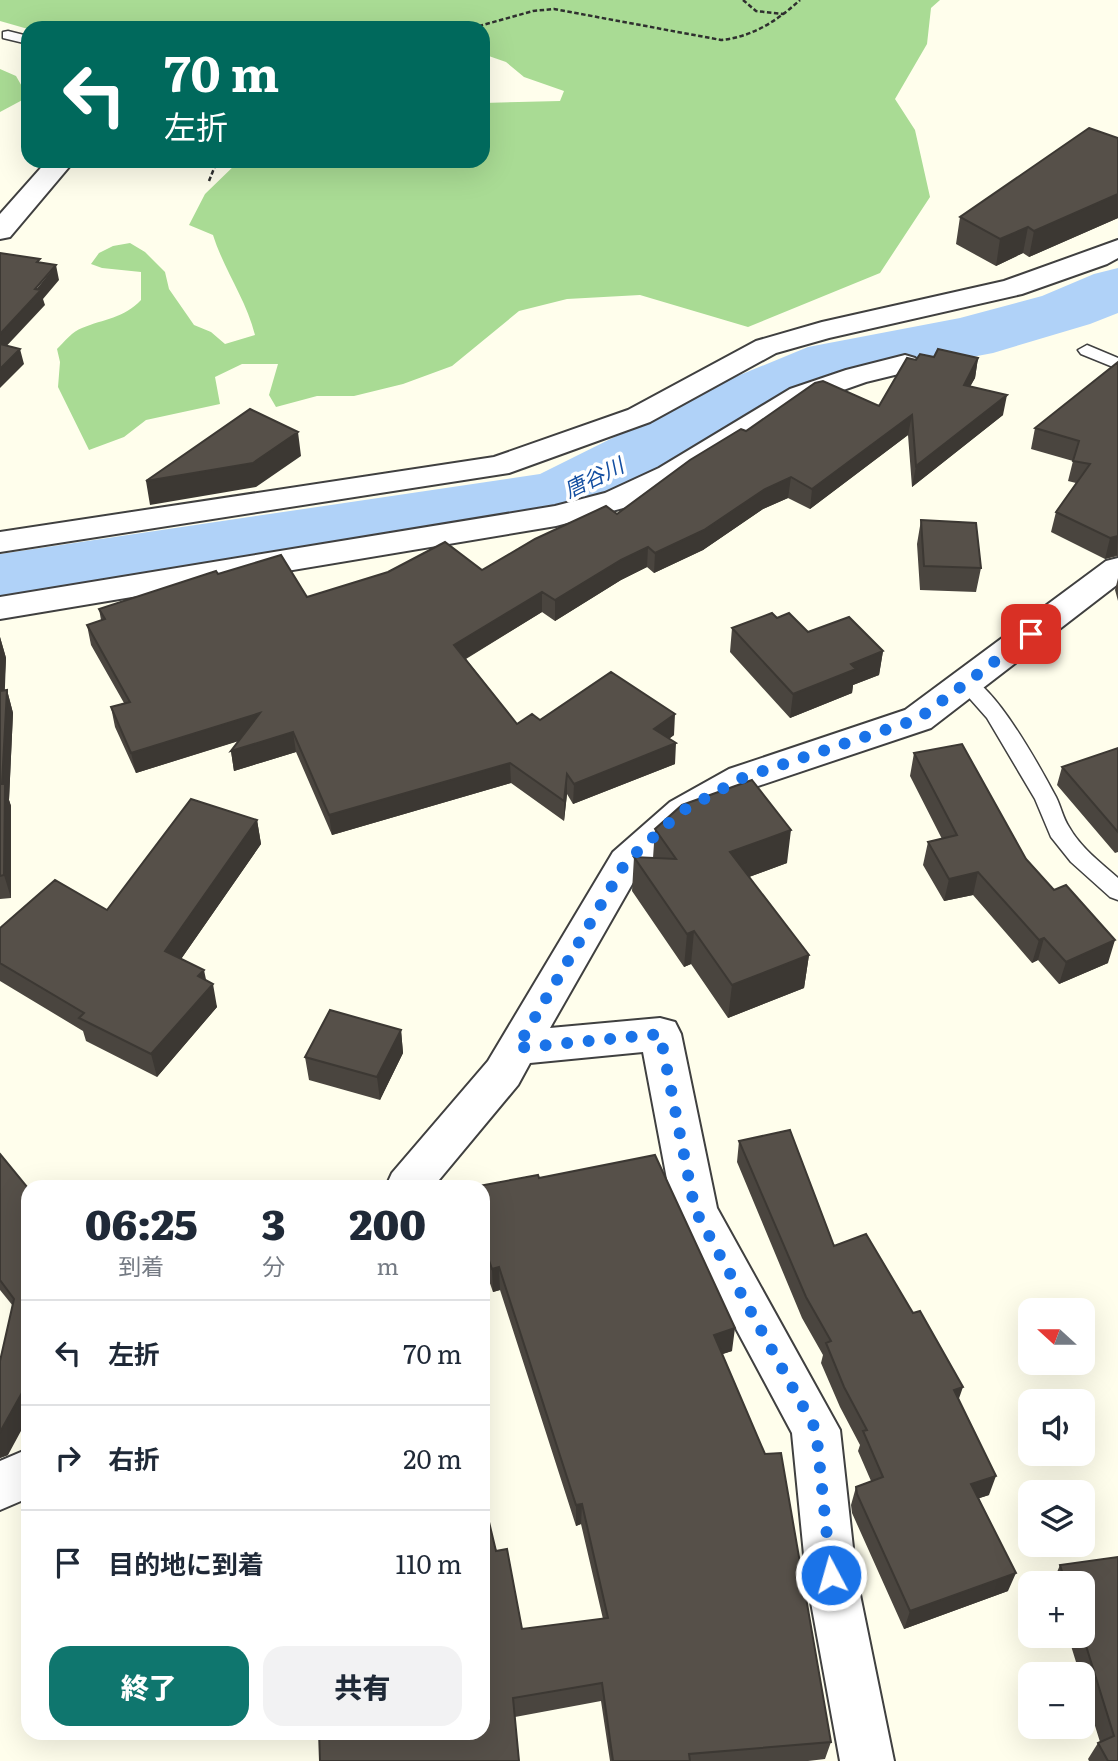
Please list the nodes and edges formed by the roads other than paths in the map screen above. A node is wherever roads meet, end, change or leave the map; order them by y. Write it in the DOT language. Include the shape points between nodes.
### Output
graph roads {
  1 [pos="8,35"];
  2 [pos="21,38"];
  3 [pos="55,168"];
  4 [pos="0,231"];
  5 [pos="1118,248"];
  6 [pos="1087,350"];
  7 [pos="905,364"];
  8 [pos="1118,364"];
  9 [pos="0,542"];
  10 [pos="1118,568"];
  11 [pos="0,608"];
  12 [pos="966,683"];
  13 [pos="1118,891"];
  14 [pos="517,1048"];
  15 [pos="413,1180"];
  16 [pos="867,1761"];
  1 -- 2 [label="lane"];
  3 -- 4 [label="street"];
  5 -- 9 [label="street" via="1013,288 766,347 639,415 498,466"];
  6 -- 8 [label="lane"];
  7 -- 11 [label="street" via="801,395 670,475 616,500 556,516"];
  10 -- 12 [label="street"];
  12 -- 13 [label="lane" via="995,713 1046,799 1059,831"];
  12 -- 14 [label="street" via="918,719 742,778 682,811 626,862"];
  14 -- 15 [label="street" via="503,1073"];
  14 -- 16 [label="street" via="660,1034 695,1210 816,1430 831,1575"];
}
